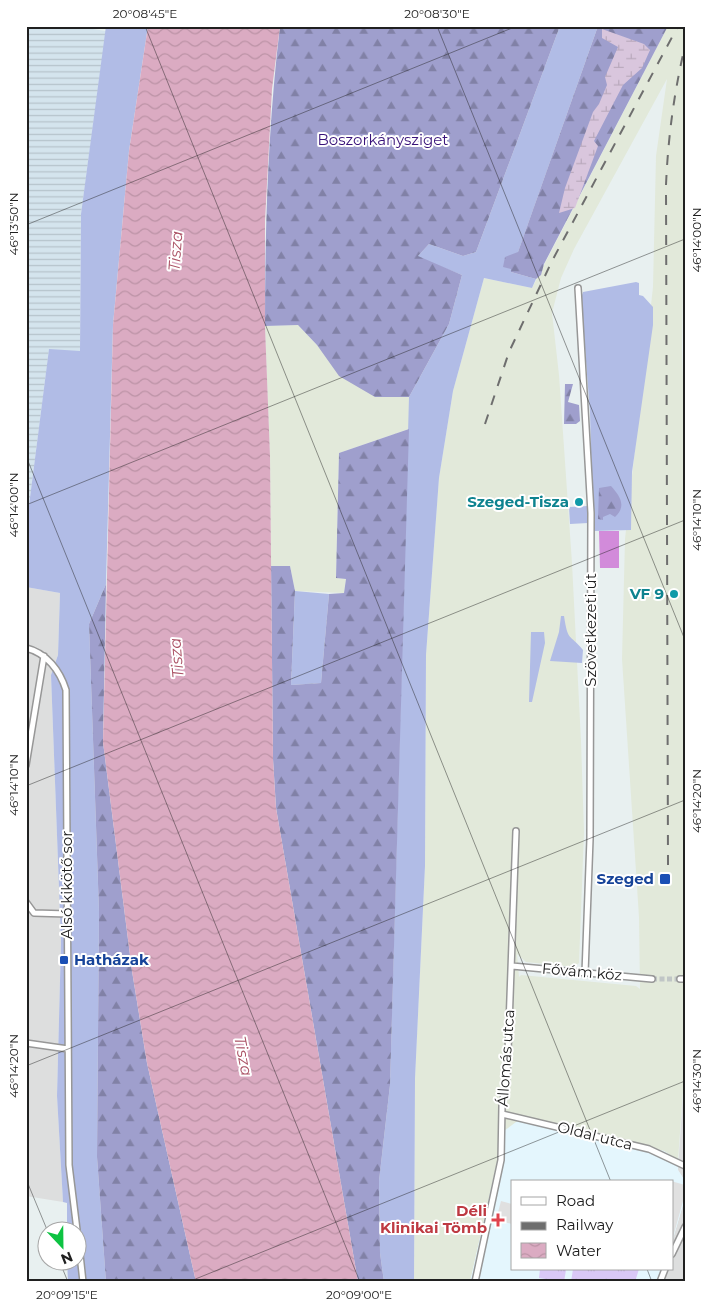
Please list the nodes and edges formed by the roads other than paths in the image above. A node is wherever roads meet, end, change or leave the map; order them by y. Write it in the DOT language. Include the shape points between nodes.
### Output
graph roads {
  1 [pos="578,288"];
  2 [pos="26,648"];
  3 [pos="44,656"];
  4 [pos="26,719"];
  5 [pos="33,720"];
  6 [pos="26,765"];
  7 [pos="516,831"];
  8 [pos="26,902"];
  9 [pos="68,914"];
  10 [pos="512,966"];
  11 [pos="585,973"];
  12 [pos="652,979"];
  13 [pos="26,1043"];
  14 [pos="68,1049"];
  15 [pos="502,1114"];
  16 [pos="683,1165"];
  17 [pos="76,1220"];
  18 [pos="685,1227"];
  19 [pos="683,1236"];
  20 [pos="674,1251"];
  21 [pos="665,1270"];
  22 [pos="475,1282"];
  23 [pos="660,1282"];
  1 -- 11 [label="street, Szövetkezeti út" via="591,513 590,839"];
  2 -- 3 [label="street, Alsó kikötő sor"];
  3 -- 5 [label="street"];
  3 -- 9 [label="street, Alsó kikötő sor" via="58,670 66,690"];
  4 -- 5 [label="street"];
  5 -- 6 [label="street"];
  7 -- 10 [label="street, Állomás utca"];
  8 -- 9 [label="street" via="34,913"];
  9 -- 14 [label="street, Alsó kikötő sor"];
  10 -- 11 [label="street, Fővám köz"];
  10 -- 15 [label="street, Állomás utca"];
  11 -- 12 [label="street, Fővám köz"];
  13 -- 14 [label="street"];
  14 -- 17 [label="street, Alsó kikötő sor" via="69,1165"];
  15 -- 16 [label="street, Oldal utca" via="649,1149"];
  15 -- 22 [label="street, Állomás utca" via="501,1160"];
  18 -- 19 [label="street"];
  19 -- 20 [label="street"];
  21 -- 23 [label="street"];
}
